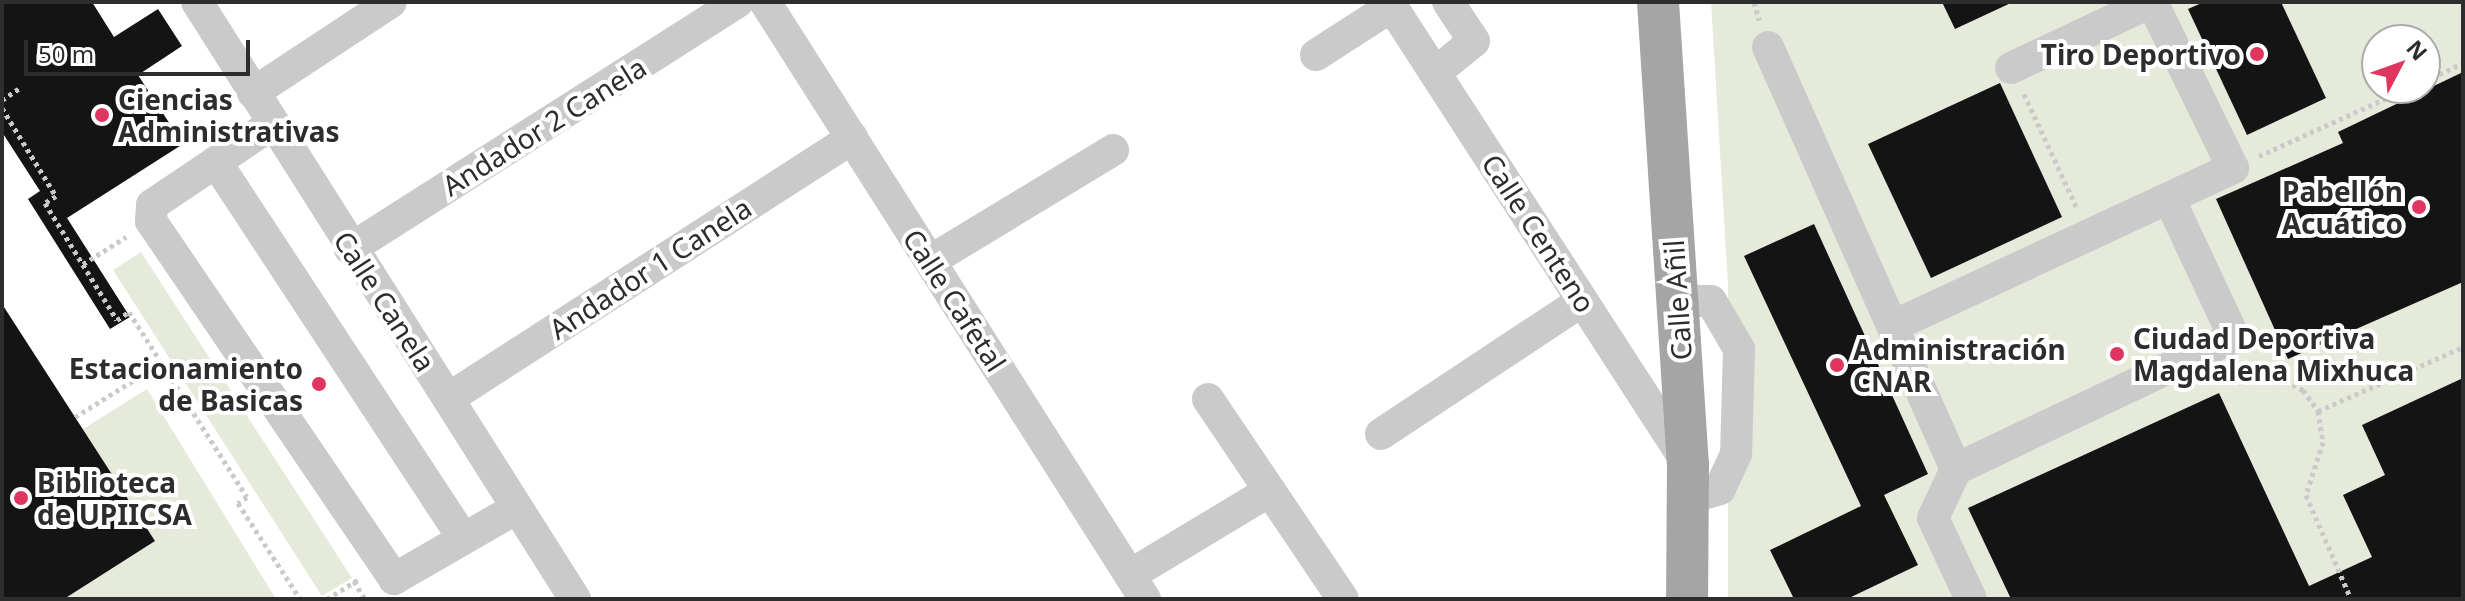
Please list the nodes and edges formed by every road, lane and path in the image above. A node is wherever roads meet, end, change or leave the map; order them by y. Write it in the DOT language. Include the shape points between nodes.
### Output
graph roads {
  1 [pos="197,2"];
  2 [pos="391,2"];
  3 [pos="738,2"];
  4 [pos="765,2"];
  5 [pos="1448,2"];
  6 [pos="1658,2"];
  7 [pos="2151,2"];
  8 [pos="1390,4"];
  9 [pos="1768,47"];
  10 [pos="1316,55"];
  11 [pos="2463,63"];
  12 [pos="2011,68"];
  13 [pos="1435,73"];
  14 [pos="2441,73"];
  15 [pos="21,87"];
  16 [pos="253,93"];
  17 [pos="2,100"];
  18 [pos="2374,104"];
  19 [pos="2,108"];
  20 [pos="272,124"];
  21 [pos="852,138"];
  22 [pos="1113,150"];
  23 [pos="216,162"];
  24 [pos="2233,168"];
  25 [pos="2169,198"];
  26 [pos="151,221"];
  27 [pos="2089,234"];
  28 [pos="350,249"];
  29 [pos="930,261"];
  30 [pos="83,264"];
  31 [pos="1677,300"];
  32 [pos="1582,301"];
  33 [pos="1893,326"];
  34 [pos="2234,337"];
  35 [pos="2463,347"];
  36 [pos="161,363"];
  37 [pos="449,398"];
  38 [pos="1208,399"];
  39 [pos="2318,411"];
  40 [pos="75,417"];
  41 [pos="1381,434"];
  42 [pos="1956,469"];
  43 [pos="1688,481"];
  44 [pos="1270,491"];
  45 [pos="517,508"];
  46 [pos="463,538"];
  47 [pos="1138,587"];
  48 [pos="300,599"];
  49 [pos="327,599"];
  50 [pos="365,599"];
  51 [pos="575,599"];
  52 [pos="1343,599"];
  53 [pos="1687,599"];
  54 [pos="1971,599"];
  55 [pos="2351,599"];
  1 -- 16 [label="street, Calle Canela"];
  2 -- 16 [label="street"];
  3 -- 28 [label="street, Andador 2 Canela"];
  4 -- 21 [label="street, Calle Cafetal"];
  5 -- 13 [label="street" via="1474,41"];
  6 -- 31 [label="main road, Calle Añil"];
  7 -- 12 [label="street"];
  7 -- 24 [label="street"];
  8 -- 10 [label="street"];
  8 -- 13 [label="street, Calle Centeno"];
  9 -- 33 [label="street"];
  11 -- 14 [label="path"];
  12 -- 27 [label="path"];
  13 -- 32 [label="street, Calle Centeno"];
  15 -- 17 [label="path"];
  16 -- 20 [label="street, Calle Canela"];
  18 -- 24 [label="path"];
  19 -- 30 [label="path" via="56,196 45,203"];
  20 -- 23 [label="street"];
  20 -- 28 [label="street, Calle Canela"];
  21 -- 29 [label="street, Calle Cafetal"];
  21 -- 37 [label="street, Andador 1 Canela"];
  22 -- 29 [label="street"];
  23 -- 26 [label="street" via="152,205"];
  23 -- 46 [label="street"];
  24 -- 25 [label="street"];
  25 -- 27 [label="street"];
  25 -- 34 [label="street"];
  26 -- 30 [label="path"];
  26 -- 46 [label="street" via="386,573 400,579"];
  27 -- 33 [label="street"];
  28 -- 37 [label="street, Calle Canela"];
  29 -- 47 [label="street, Calle Cafetal"];
  30 -- 36 [label="path" via="117,320 129,312"];
  31 -- 43 [label="main road, Calle Añil"];
  31 -- 43 [label="street" via="1711,301 1739,349 1736,454 1720,489"];
  32 -- 41 [label="street"];
  32 -- 43 [label="street, Calle Centeno"];
  33 -- 42 [label="street"];
  34 -- 39 [label="path" via="2255,367 2303,390"];
  34 -- 42 [label="street"];
  35 -- 39 [label="path"];
  36 -- 40 [label="path"];
  36 -- 48 [label="path" via="247,497 238,503"];
  37 -- 45 [label="street, Calle Canela"];
  38 -- 44 [label="street"];
  39 -- 55 [label="path" via="2323,442 2306,495"];
  42 -- 54 [label="street" via="1933,518"];
  43 -- 53 [label="main road, Calle Añil"];
  44 -- 47 [label="street"];
  44 -- 52 [label="street"];
  45 -- 46 [label="street"];
  45 -- 51 [label="street, Calle Canela"];
  49 -- 50 [label="path" via="354,581"];
}
